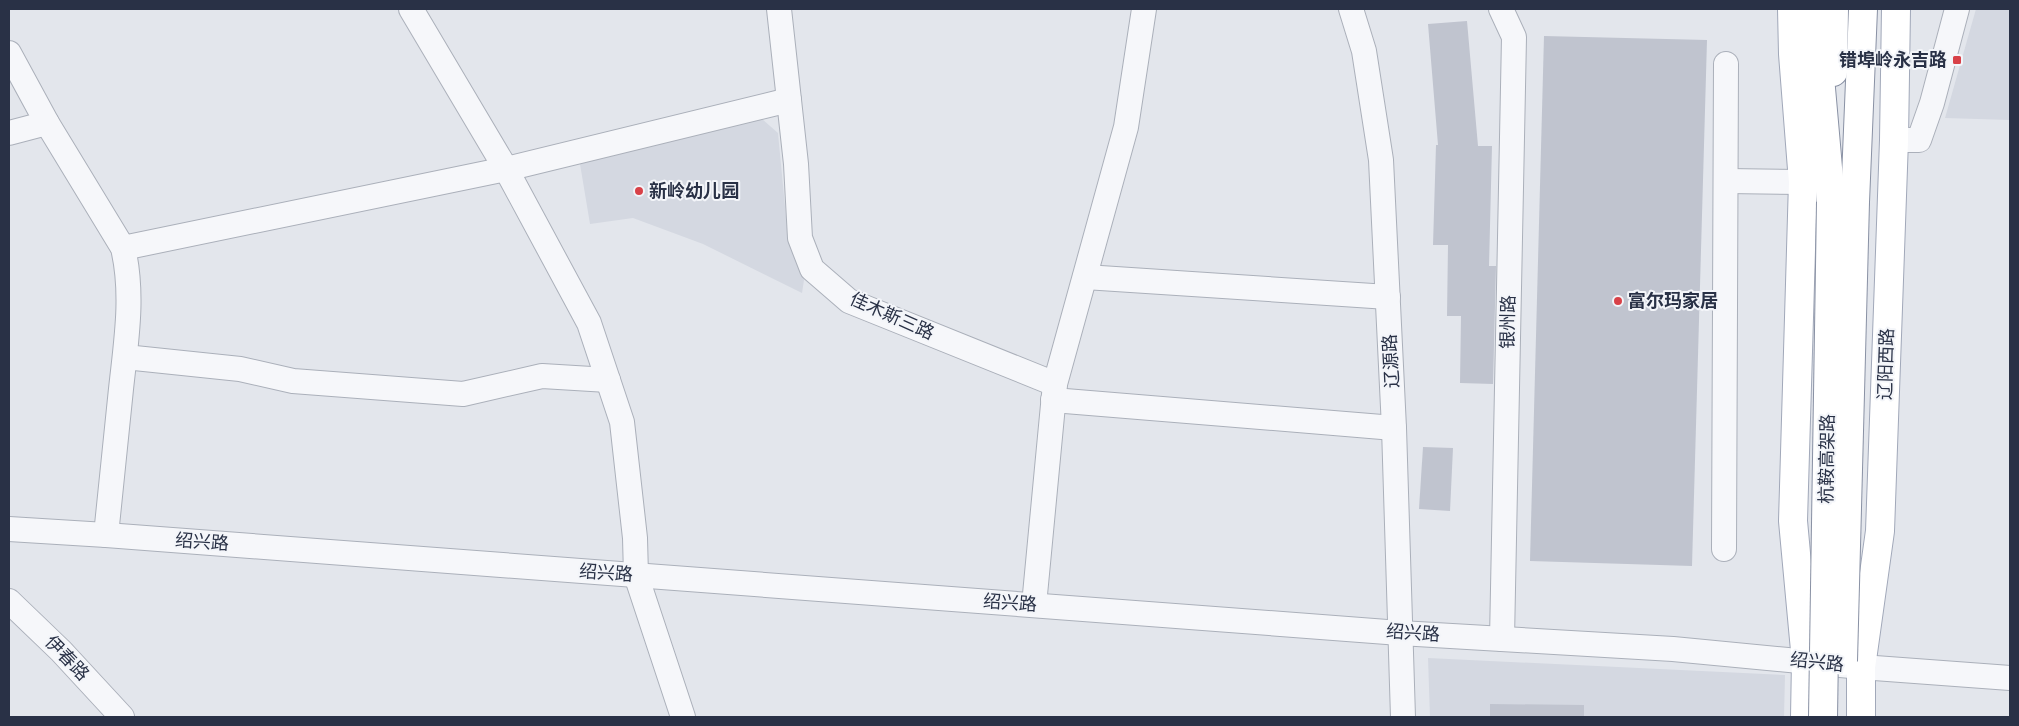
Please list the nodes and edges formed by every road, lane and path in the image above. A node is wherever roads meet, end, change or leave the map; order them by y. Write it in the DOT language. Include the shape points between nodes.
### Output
graph roads {
  1 [pos="411,9"];
  2 [pos="779,9"];
  3 [pos="1144,9"];
  4 [pos="1351,9"];
  5 [pos="1501,9"];
  6 [pos="1792,9"];
  7 [pos="1814,9"];
  8 [pos="1834,9"];
  9 [pos="1863,9"];
  10 [pos="1878,9"];
  11 [pos="1896,9"];
  12 [pos="1957,9"];
  13 [pos="9,53"];
  14 [pos="1726,64"];
  15 [pos="789,100"];
  16 [pos="48,124"];
  17 [pos="9,133"];
  18 [pos="1859,137"];
  19 [pos="1894,140"];
  20 [pos="506,169"];
  21 [pos="1727,181"];
  22 [pos="1802,182"];
  23 [pos="1843,202"];
  24 [pos="123,248"];
  25 [pos="1085,276"];
  26 [pos="1388,297"];
  27 [pos="125,357"];
  28 [pos="608,380"];
  29 [pos="1054,392"];
  30 [pos="1394,428"];
  31 [pos="15,534"];
  32 [pos="106,535"];
  33 [pos="1724,549"];
  34 [pos="636,575"];
  35 [pos="1034,605"];
  36 [pos="13,610"];
  37 [pos="1400,633"];
  38 [pos="1502,639"];
  39 [pos="1806,661"];
  40 [pos="1861,667"];
  41 [pos="2010,678"];
  42 [pos="122,717"];
  43 [pos="683,717"];
  44 [pos="1403,717"];
  45 [pos="1804,717"];
  46 [pos="1824,717"];
  47 [pos="1842,717"];
  48 [pos="1861,717"];
  1 -- 20 [label="street"];
  2 -- 15 [label="street, 佳木斯三路"];
  3 -- 25 [label="street" via="1126,127"];
  4 -- 26 [label="street, 辽源路" via="1364,51 1381,160"];
  5 -- 38 [label="street, 银州路" via="1514,36"];
  6 -- 22 [label="main road"];
  7 -- 23 [label="main road"];
  8 -- 23 [label="main road"];
  9 -- 18 [label="main road"];
  10 -- 18 [label="main road"];
  11 -- 19 [label="main road, 辽阳西路"];
  12 -- 19 [label="street" via="1919,140"];
  13 -- 16 [label="street"];
  14 -- 21 [label="street"];
  15 -- 20 [label="street"];
  15 -- 29 [label="street, 佳木斯三路" via="800,238 812,270 849,301"];
  16 -- 17 [label="street"];
  16 -- 24 [label="street"];
  18 -- 23 [label="main road"];
  19 -- 40 [label="main road, 辽阳西路" via="1880,531"];
  20 -- 24 [label="street"];
  20 -- 28 [label="street" via="589,323"];
  21 -- 22 [label="street"];
  21 -- 33 [label="street"];
  22 -- 39 [label="main road" via="1792,521"];
  23 -- 46 [label="main road, 杭鞍高架路, bridge"];
  23 -- 47 [label="main road, 杭鞍高架路, bridge"];
  24 -- 27 [label="street" via="129,287"];
  25 -- 26 [label="street"];
  25 -- 29 [label="street"];
  26 -- 30 [label="street, 辽源路"];
  27 -- 28 [label="street" via="240,369 293,381 463,394 542,376"];
  27 -- 32 [label="street"];
  28 -- 34 [label="street" via="622,422"];
  29 -- 30 [label="street, 佳木斯三路"];
  29 -- 35 [label="street"];
  30 -- 37 [label="street, 辽源路"];
  31 -- 32 [label="street, 绍兴路"];
  32 -- 34 [label="street, 绍兴路"];
  34 -- 35 [label="street, 绍兴路"];
  34 -- 43 [label="street"];
  35 -- 37 [label="street, 绍兴路"];
  36 -- 42 [label="street, 伊春路" via="61,651"];
  37 -- 38 [label="street, 绍兴路"];
  37 -- 44 [label="street, 辽源路"];
  38 -- 39 [label="street, 绍兴路"];
  39 -- 40 [label="street, 绍兴路"];
  39 -- 45 [label="main road"];
  40 -- 41 [label="street, 绍兴路"];
  40 -- 48 [label="main road, 辽阳西路"];
}
